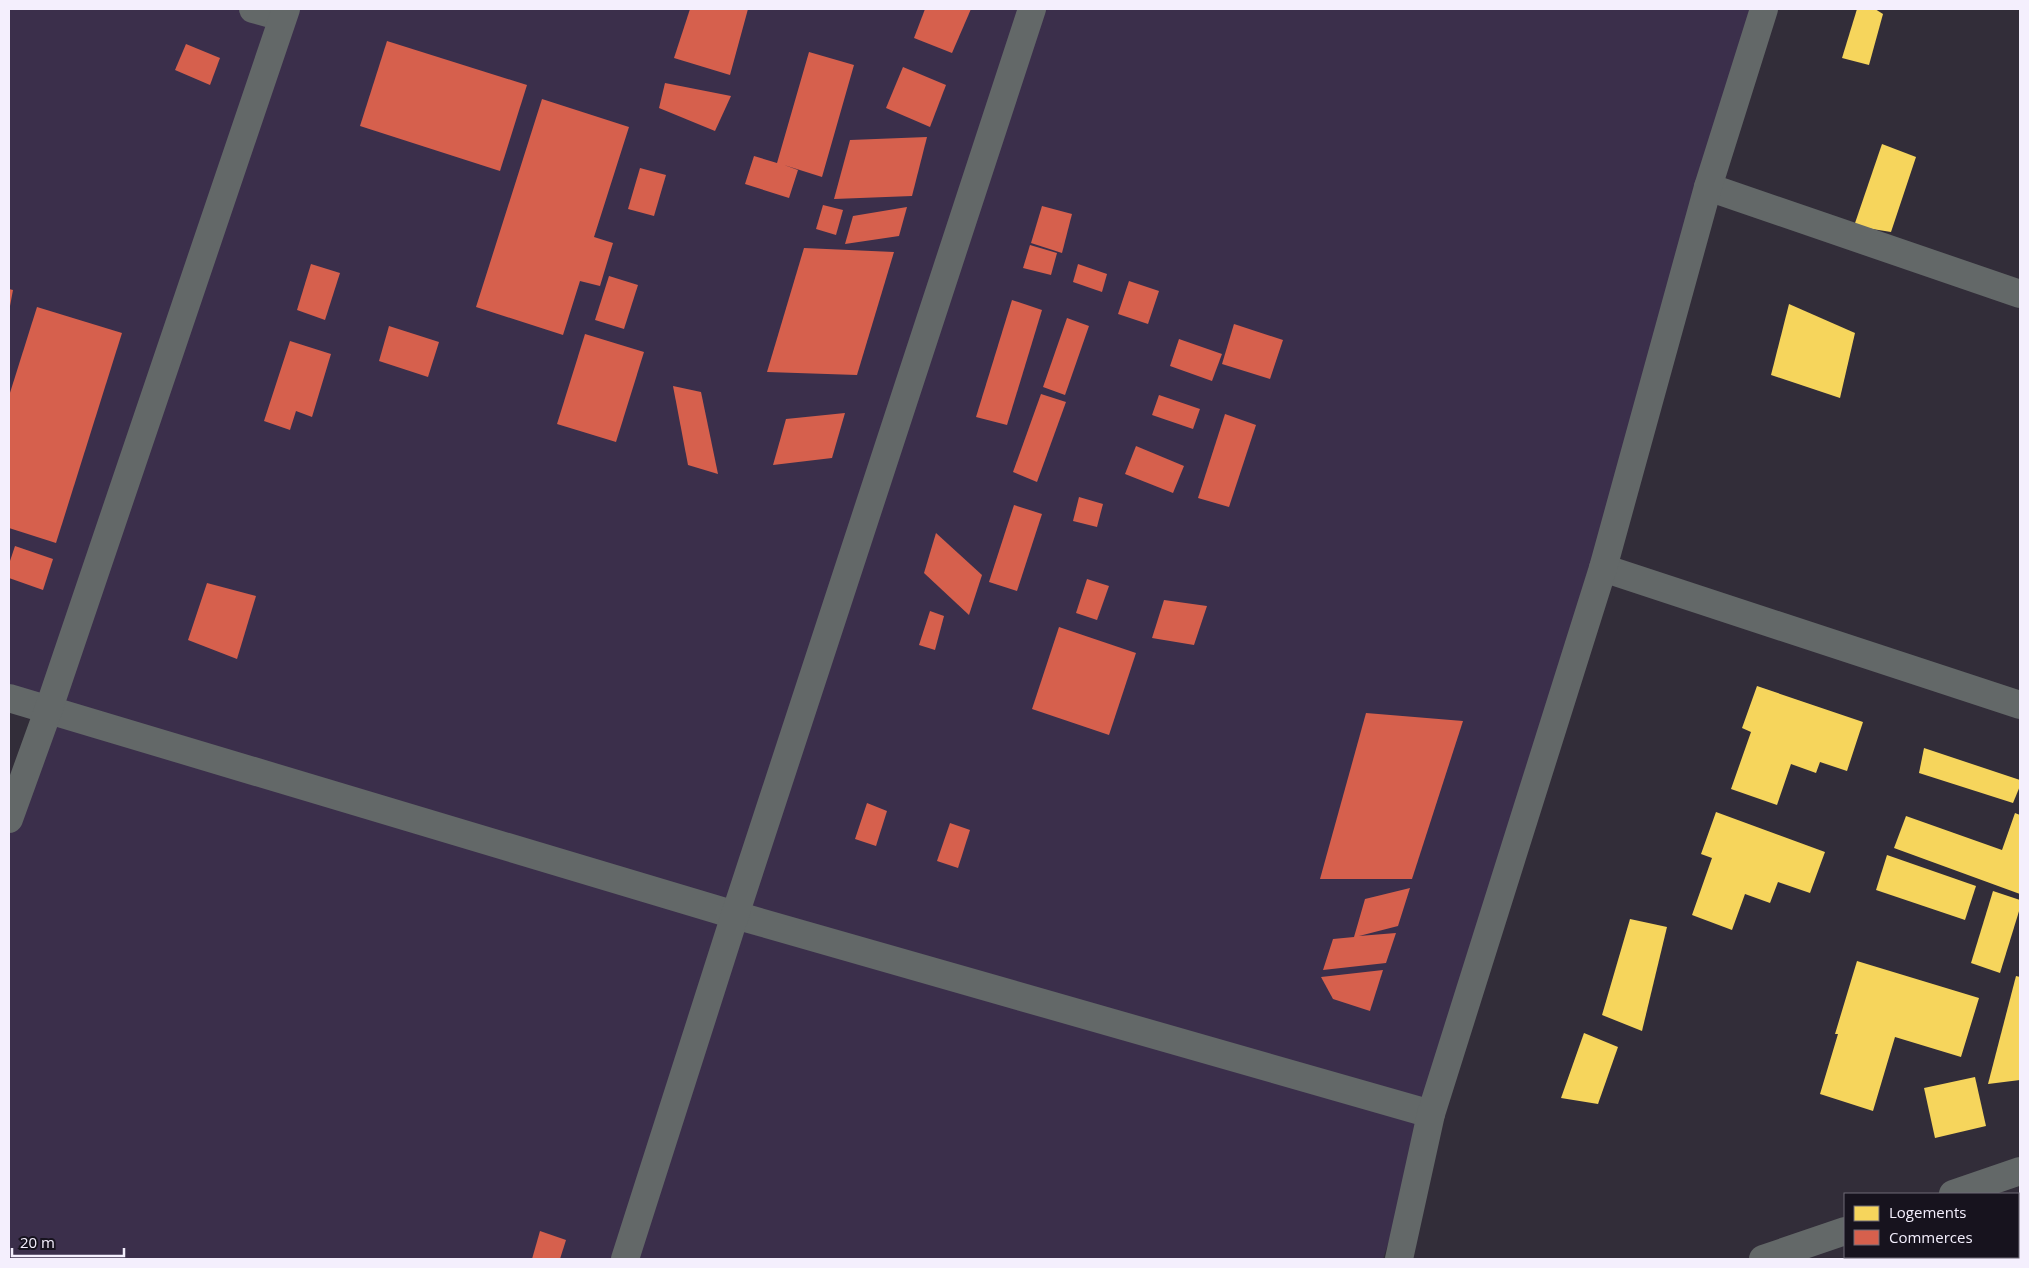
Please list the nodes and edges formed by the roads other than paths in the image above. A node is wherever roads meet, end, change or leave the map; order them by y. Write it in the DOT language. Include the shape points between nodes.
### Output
graph roads {
  1 [pos="253,9"];
  2 [pos="1032,9"];
  3 [pos="1764,9"];
  4 [pos="284,13"];
  5 [pos="1708,187"];
  6 [pos="2020,294"];
  7 [pos="1602,568"];
  8 [pos="9,698"];
  9 [pos="2020,705"];
  10 [pos="48,711"];
  11 [pos="9,819"];
  12 [pos="735,915"];
  13 [pos="1431,1114"];
  14 [pos="2020,1171"];
  15 [pos="1956,1193"];
  16 [pos="1844,1231"];
  17 [pos="626,1259"];
  18 [pos="1399,1259"];
  19 [pos="1763,1259"];
  1 -- 4 [label="street"];
  2 -- 12 [label="street"];
  3 -- 5 [label="street"];
  4 -- 10 [label="street"];
  5 -- 6 [label="street"];
  5 -- 7 [label="street"];
  7 -- 9 [label="street"];
  7 -- 13 [label="street"];
  8 -- 10 [label="street"];
  10 -- 11 [label="street"];
  10 -- 12 [label="street"];
  12 -- 13 [label="street"];
  12 -- 17 [label="street"];
  13 -- 18 [label="street"];
  14 -- 15 [label="street"];
  16 -- 19 [label="street"];
}
